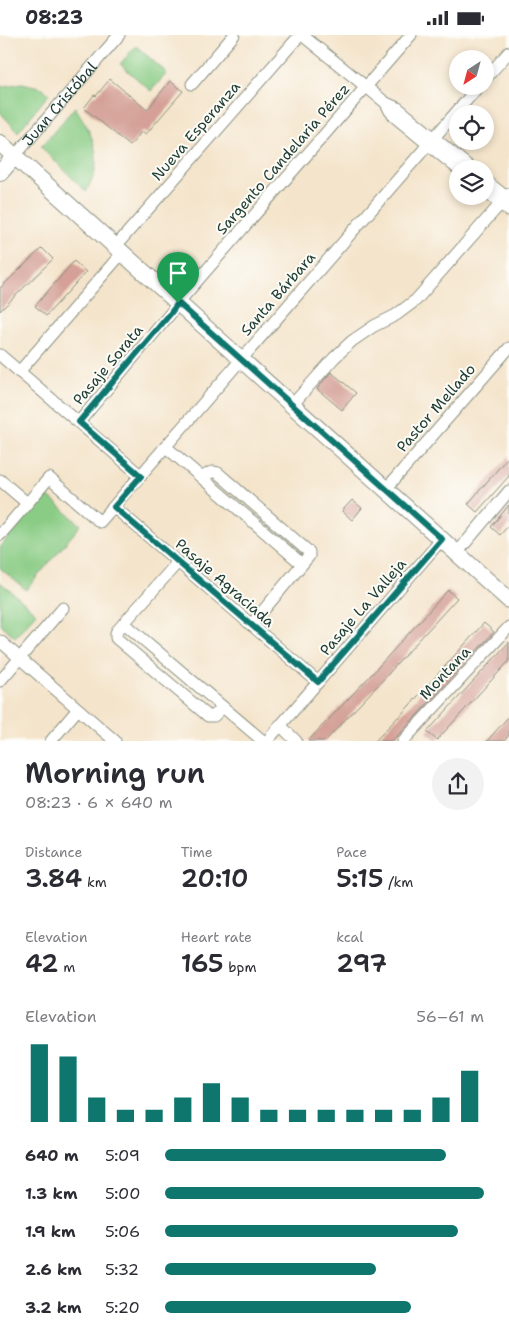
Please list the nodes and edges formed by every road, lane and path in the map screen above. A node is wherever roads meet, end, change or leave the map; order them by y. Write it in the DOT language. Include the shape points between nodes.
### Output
graph roads {
  1 [pos="119,35"];
  2 [pos="234,35"];
  3 [pos="301,35"];
  4 [pos="411,35"];
  5 [pos="509,52"];
  6 [pos="494,69"];
  7 [pos="192,83"];
  8 [pos="366,87"];
  9 [pos="471,95"];
  10 [pos="431,141"];
  11 [pos="0,143"];
  12 [pos="14,157"];
  13 [pos="449,160"];
  14 [pos="459,160"];
  15 [pos="0,173"];
  16 [pos="494,188"];
  17 [pos="494,195"];
  18 [pos="507,201"];
  19 [pos="118,250"];
  20 [pos="178,303"];
  21 [pos="509,347"];
  22 [pos="0,355"];
  23 [pos="242,360"];
  24 [pos="19,371"];
  25 [pos="292,405"];
  26 [pos="79,422"];
  27 [pos="166,447"];
  28 [pos="141,476"];
  29 [pos="0,480"];
  30 [pos="386,489"];
  31 [pos="509,491"];
  32 [pos="27,503"];
  33 [pos="114,507"];
  34 [pos="0,535"];
  35 [pos="442,539"];
  36 [pos="457,553"];
  37 [pos="178,562"];
  38 [pos="509,600"];
  39 [pos="62,608"];
  40 [pos="124,623"];
  41 [pos="251,625"];
  42 [pos="509,627"];
  43 [pos="0,641"];
  44 [pos="19,658"];
  45 [pos="0,681"];
  46 [pos="318,682"];
  47 [pos="223,707"];
  48 [pos="78,709"];
  49 [pos="280,725"];
  50 [pos="51,741"];
  51 [pos="115,741"];
  52 [pos="263,741"];
  53 [pos="267,741"];
  54 [pos="296,741"];
  55 [pos="404,741"];
  1 -- 12 [label="street, Juan Cristóbal"];
  2 -- 7 [label="street"];
  3 -- 8 [label="street"];
  3 -- 19 [label="street, Nueva Esperanza"];
  4 -- 8 [label="street, Sargento Candelaria Pérez"];
  5 -- 6 [label="street"];
  8 -- 10 [label="street" via="386,103 396,118"];
  8 -- 20 [label="street, Sargento Candelaria Pérez"];
  9 -- 10 [label="street, Santa Bárbara"];
  10 -- 13 [label="street"];
  10 -- 14 [label="street"];
  10 -- 23 [label="street, Santa Bárbara"];
  11 -- 12 [label="main road"];
  12 -- 15 [label="main road, Juan Cristóbal"];
  12 -- 19 [label="main road"];
  16 -- 18 [label="street"];
  17 -- 18 [label="street"];
  18 -- 25 [label="street" via="416,300 352,341"];
  19 -- 20 [label="main road"];
  19 -- 24 [label="street, Nueva Esperanza"];
  20 -- 23 [label="main road"];
  20 -- 26 [label="street, Pasaje Sorata"];
  21 -- 30 [label="street, Pastor Mellado"];
  22 -- 24 [label="street"];
  23 -- 25 [label="main road"];
  23 -- 27 [label="street, Santa Bárbara"];
  24 -- 26 [label="street"];
  25 -- 30 [label="main road"];
  26 -- 28 [label="street"];
  27 -- 28 [label="street, Santa Bárbara"];
  27 -- 41 [label="street" via="202,478 213,472 221,475 310,552 310,556"];
  28 -- 33 [label="street, Santa Bárbara"];
  29 -- 32 [label="street"];
  30 -- 35 [label="main road"];
  31 -- 36 [label="street"];
  32 -- 33 [label="street, Santa Bárbara" via="49,478 100,522"];
  32 -- 34 [label="street"];
  33 -- 37 [label="street, Pasaje Agraciada"];
  35 -- 36 [label="main road"];
  35 -- 46 [label="street, Pasaje La Valleja"];
  36 -- 38 [label="main road"];
  37 -- 40 [label="street"];
  37 -- 41 [label="street, Pasaje Agraciada"];
  39 -- 44 [label="street"];
  40 -- 47 [label="street"];
  40 -- 47 [label="street" via="115,636 208,716 214,716"];
  41 -- 46 [label="street, Pasaje Agraciada"];
  42 -- 55 [label="street, Montana"];
  43 -- 44 [label="street"];
  44 -- 45 [label="street"];
  44 -- 48 [label="street"];
  46 -- 49 [label="street, Pasaje La Valleja"];
  47 -- 52 [label="street"];
  48 -- 50 [label="street"];
  48 -- 51 [label="street"];
  49 -- 53 [label="street, Pasaje La Valleja"];
  49 -- 54 [label="street"];
}
